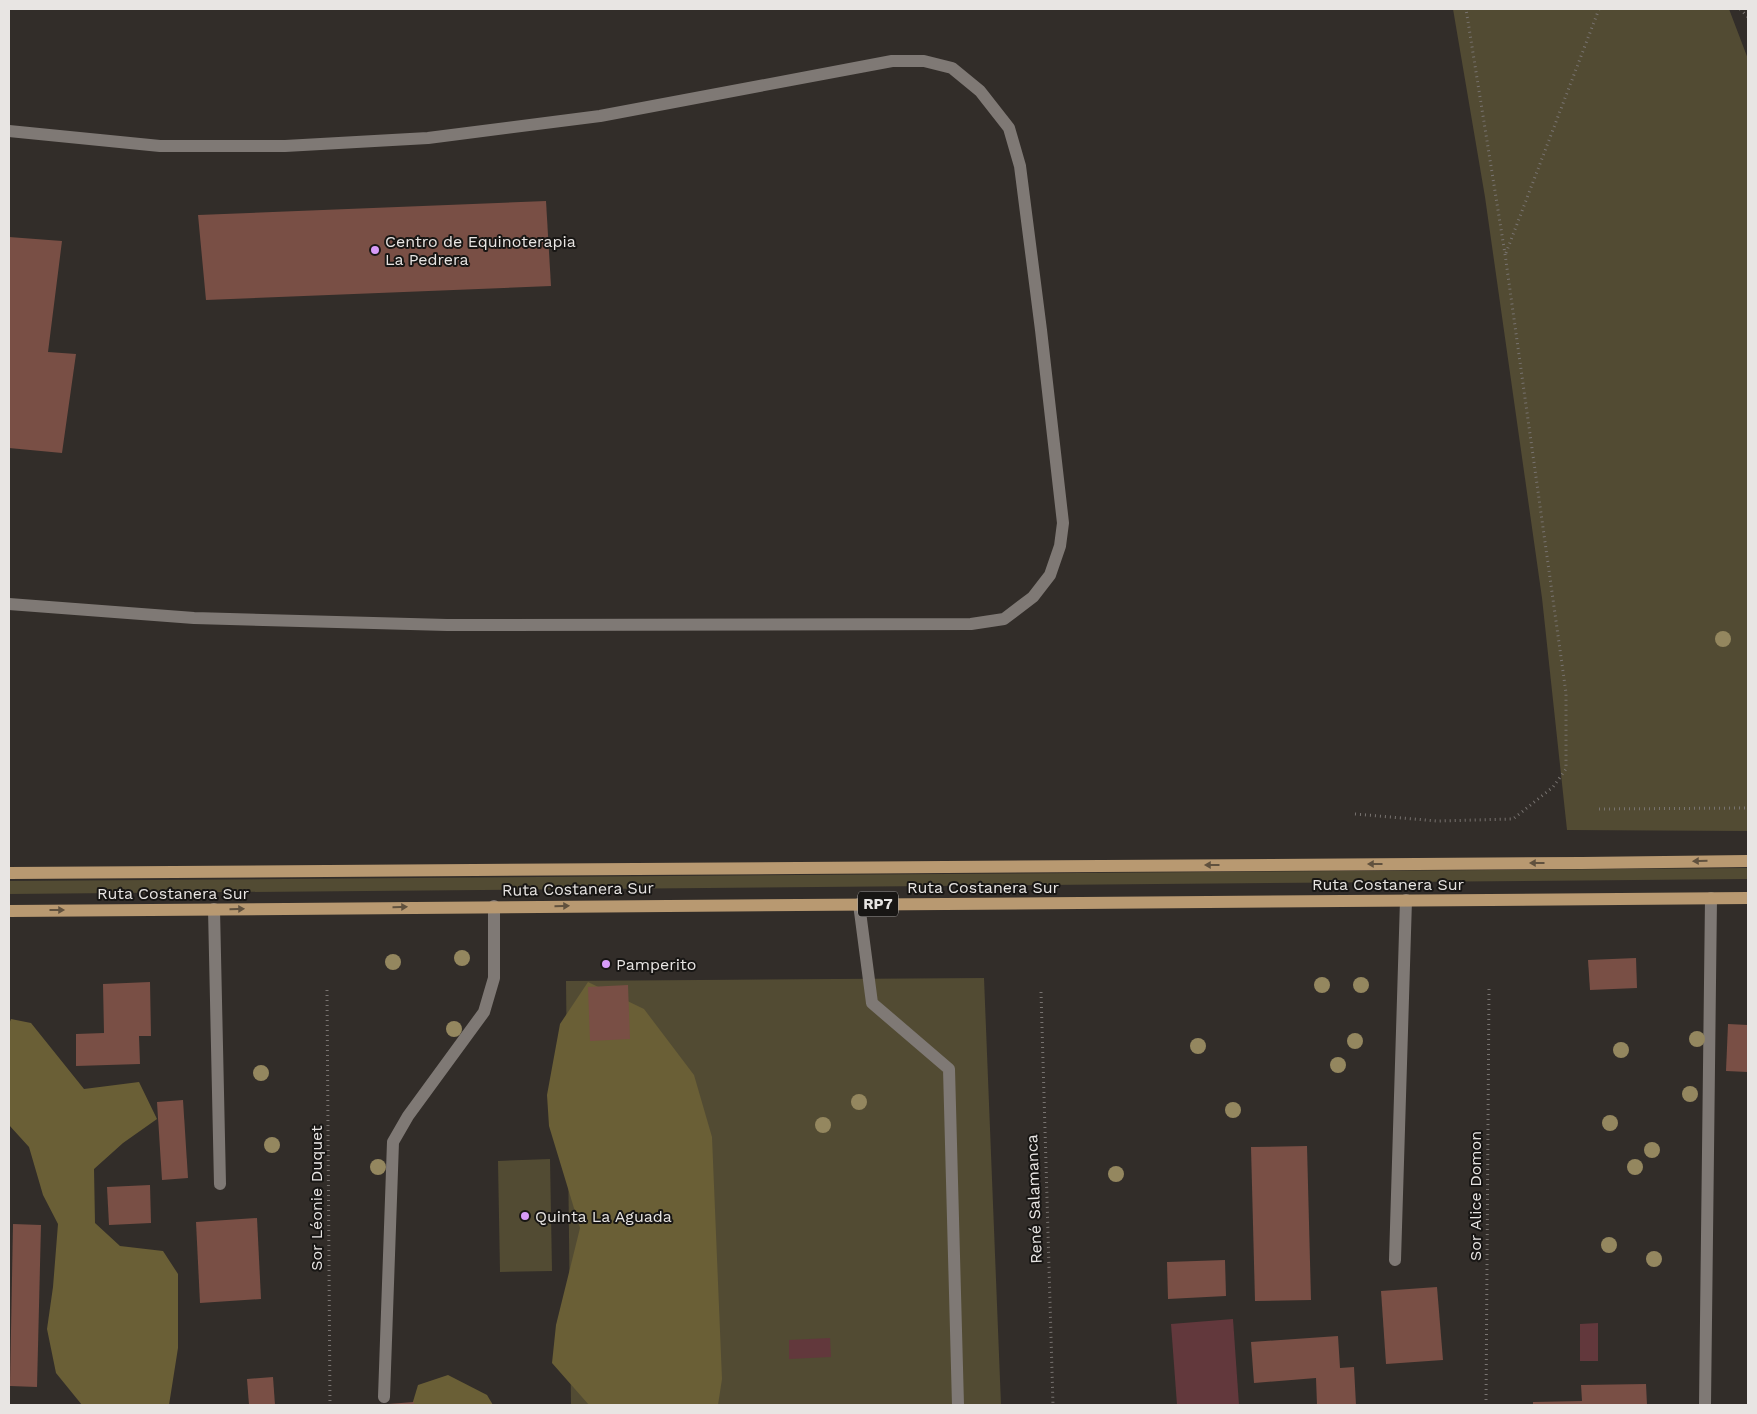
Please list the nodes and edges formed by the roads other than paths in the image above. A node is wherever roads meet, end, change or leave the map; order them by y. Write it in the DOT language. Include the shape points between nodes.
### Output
graph roads {
  1 [pos="9,131"];
  2 [pos="9,604"];
  3 [pos="1748,861"];
  4 [pos="9,873"];
  5 [pos="1710,898"];
  6 [pos="1748,898"];
  7 [pos="1406,900"];
  8 [pos="859,904"];
  9 [pos="494,906"];
  10 [pos="214,909"];
  11 [pos="9,911"];
  12 [pos="220,1184"];
  13 [pos="1395,1260"];
  14 [pos="384,1398"];
  15 [pos="958,1405"];
  16 [pos="1705,1405"];
  1 -- 2 [label="lane" via="160,146 285,146 428,138 600,116 892,61 924,61 952,68 980,90 1010,128 1020,166 1063,523 1060,546 1050,575 1033,597 1004,619 971,624 447,625 194,618"];
  3 -- 4 [label="main road, Ruta Costanera Sur / RP7, one-way"];
  5 -- 6 [label="main road, Ruta Costanera Sur / RP7"];
  5 -- 7 [label="main road, Ruta Costanera Sur / RP7"];
  5 -- 16 [label="lane"];
  7 -- 8 [label="main road, Ruta Costanera Sur / RP7"];
  7 -- 13 [label="lane"];
  9 -- 8 [label="main road, Ruta Costanera Sur / RP7, one-way"];
  8 -- 15 [label="lane" via="872,1003 949,1069"];
  10 -- 9 [label="main road, Ruta Costanera Sur / RP7, one-way"];
  9 -- 14 [label="lane" via="494,978 484,1012 408,1116 393,1142"];
  11 -- 10 [label="main road, Ruta Costanera Sur / RP7, one-way"];
  10 -- 12 [label="lane"];
}
